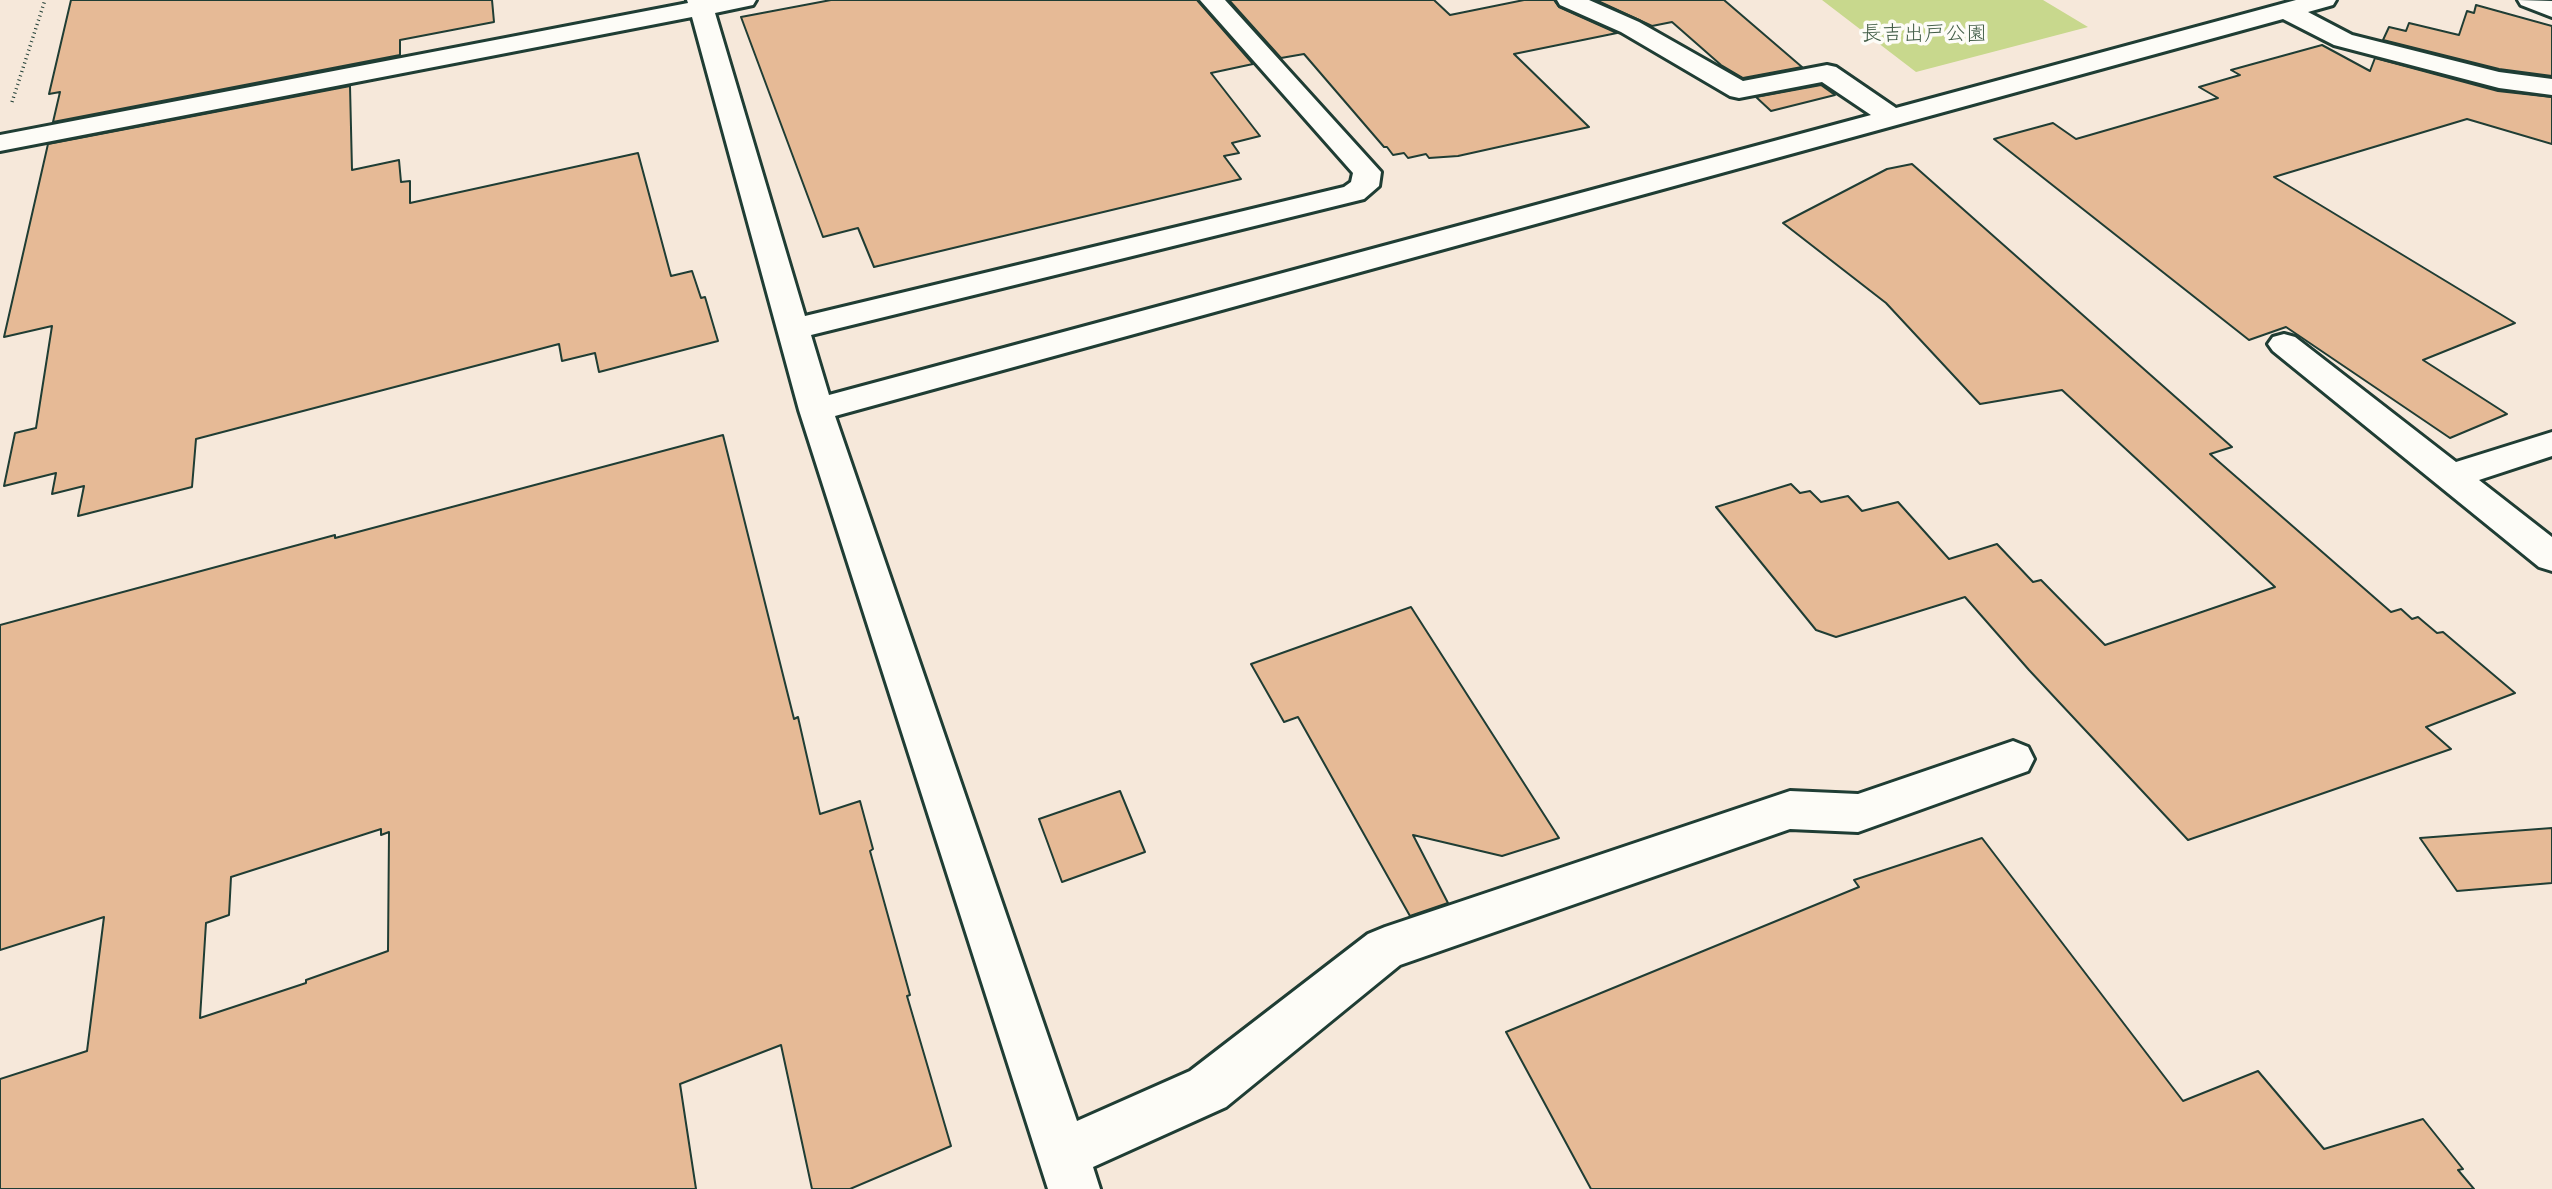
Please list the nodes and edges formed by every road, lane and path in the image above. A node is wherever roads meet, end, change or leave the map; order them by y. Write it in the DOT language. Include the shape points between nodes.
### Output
graph roads {
  1 [pos="46,0"];
  2 [pos="744,0"];
  3 [pos="1212,0"];
  4 [pos="1569,0"];
  5 [pos="2324,0"];
  6 [pos="2530,0"];
  7 [pos="700,4"];
  8 [pos="2286,10"];
  9 [pos="2552,10"];
  10 [pos="2552,87"];
  11 [pos="12,102"];
  12 [pos="1892,117"];
  13 [pos="0,143"];
  14 [pos="791,330"];
  15 [pos="2284,344"];
  16 [pos="816,410"];
  17 [pos="2552,444"];
  18 [pos="2450,476"];
  19 [pos="2552,557"];
  20 [pos="2013,759"];
  21 [pos="1068,1172"];
  1 -- 11 [label="path"];
  2 -- 7 [label="street"];
  3 -- 14 [label="street" via="1367,172 1365,186 1354,193"];
  4 -- 12 [label="street" via="1630,27 1739,90 1827,73"];
  5 -- 8 [label="street"];
  6 -- 9 [label="street"];
  7 -- 13 [label="street"];
  7 -- 14 [label="street"];
  8 -- 10 [label="street" via="2343,40 2499,80"];
  8 -- 12 [label="street"];
  12 -- 16 [label="street"];
  14 -- 16 [label="street"];
  15 -- 18 [label="street"];
  16 -- 21 [label="street"];
  17 -- 18 [label="street"];
  18 -- 19 [label="street"];
  20 -- 21 [label="street" via="1858,813 1790,810 1385,949 1208,1089"];
}
